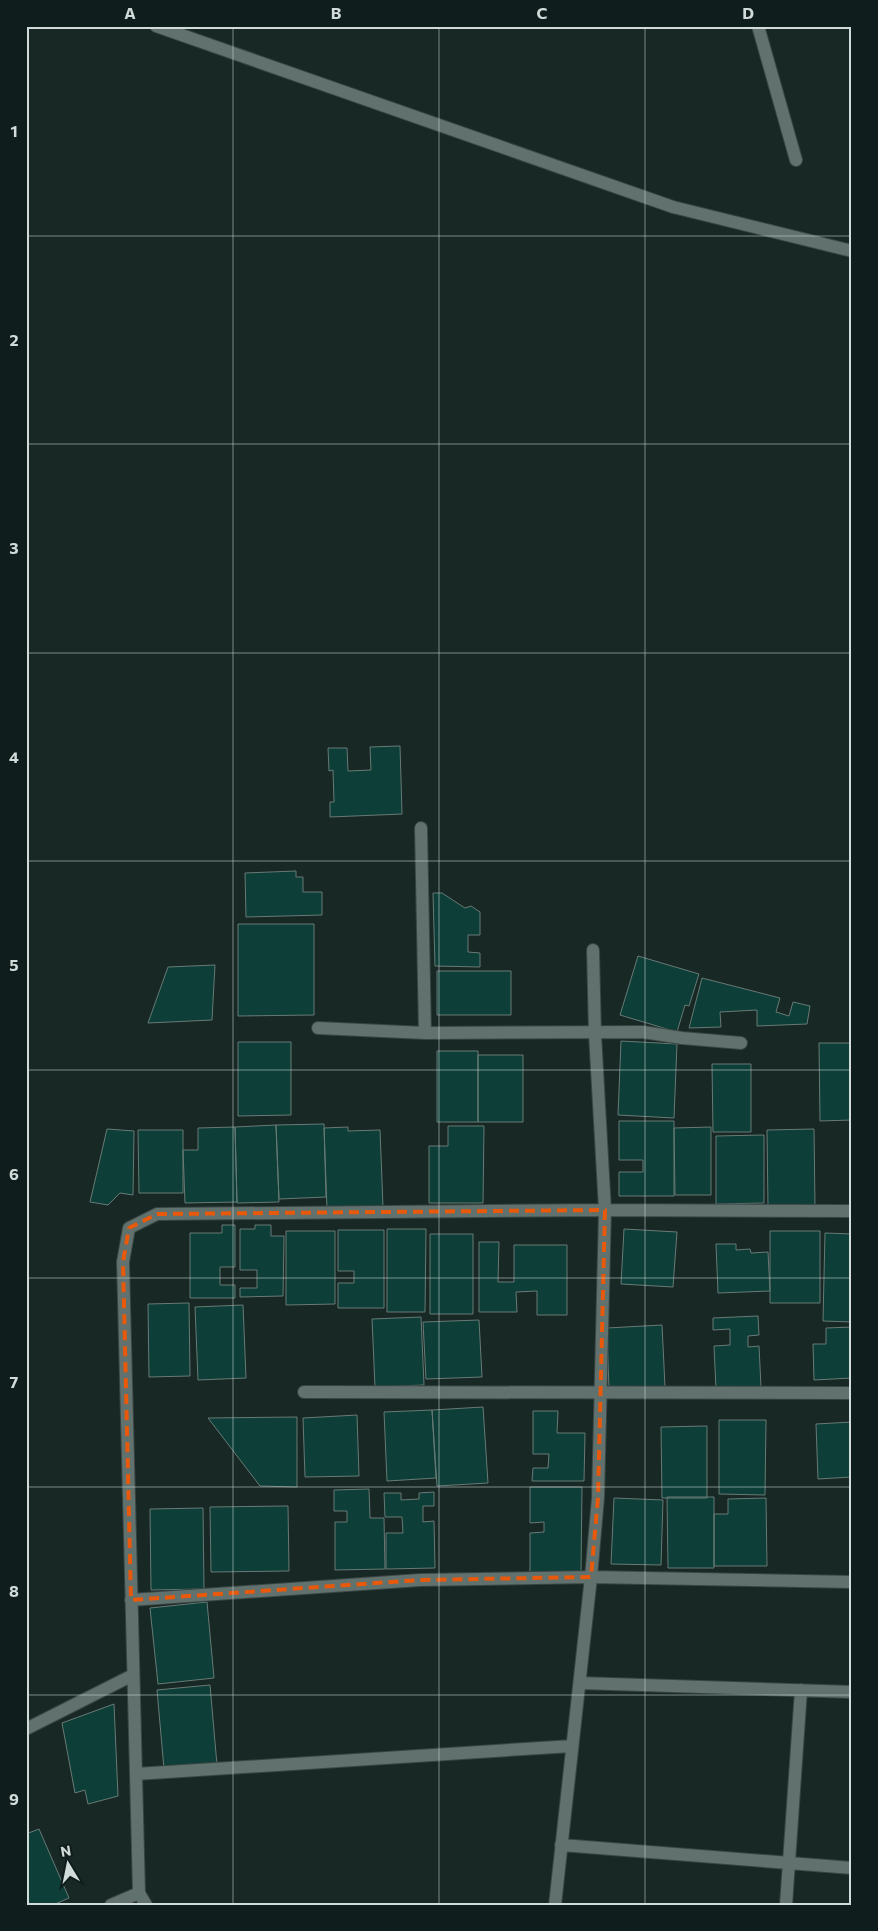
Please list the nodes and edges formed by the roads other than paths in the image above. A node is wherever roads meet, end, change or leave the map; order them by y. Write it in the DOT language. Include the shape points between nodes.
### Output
graph roads {
  1 [pos="156,26"];
  2 [pos="758,26"];
  3 [pos="796,160"];
  4 [pos="852,251"];
  5 [pos="421,828"];
  6 [pos="594,950"];
  7 [pos="318,1028"];
  8 [pos="425,1033"];
  9 [pos="595,1034"];
  10 [pos="742,1043"];
  11 [pos="605,1210"];
  12 [pos="852,1211"];
  13 [pos="304,1392"];
  14 [pos="600,1393"];
  15 [pos="852,1393"];
  16 [pos="591,1577"];
  17 [pos="852,1582"];
  18 [pos="131,1600"];
  19 [pos="133,1675"];
  20 [pos="580,1683"];
  21 [pos="801,1690"];
  22 [pos="852,1692"];
  23 [pos="26,1729"];
  24 [pos="572,1746"];
  25 [pos="136,1774"];
  26 [pos="561,1845"];
  27 [pos="789,1862"];
  28 [pos="852,1868"];
  29 [pos="139,1893"];
  30 [pos="111,1905"];
  31 [pos="146,1905"];
  32 [pos="555,1905"];
  33 [pos="786,1905"];
  1 -- 4 [label="street" via="673,207"];
  2 -- 3 [label="street"];
  5 -- 8 [label="street"];
  6 -- 9 [label="street"];
  7 -- 8 [label="street"];
  8 -- 9 [label="street"];
  9 -- 10 [label="street" via="643,1032"];
  9 -- 11 [label="street"];
  11 -- 12 [label="street"];
  11 -- 14 [label="street"];
  11 -- 18 [label="street" via="157,1214 129,1228 123,1262"];
  13 -- 14 [label="street"];
  14 -- 15 [label="street"];
  14 -- 16 [label="street" via="598,1498"];
  16 -- 17 [label="street"];
  16 -- 18 [label="street" via="420,1580"];
  16 -- 20 [label="street"];
  18 -- 19 [label="street"];
  19 -- 23 [label="street"];
  19 -- 25 [label="street"];
  20 -- 21 [label="street"];
  20 -- 24 [label="street"];
  21 -- 22 [label="street"];
  21 -- 27 [label="street"];
  24 -- 25 [label="street"];
  24 -- 26 [label="street"];
  25 -- 29 [label="street"];
  26 -- 27 [label="street"];
  26 -- 32 [label="street"];
  27 -- 28 [label="street"];
  27 -- 33 [label="street"];
  29 -- 30 [label="street"];
  29 -- 31 [label="street"];
}
